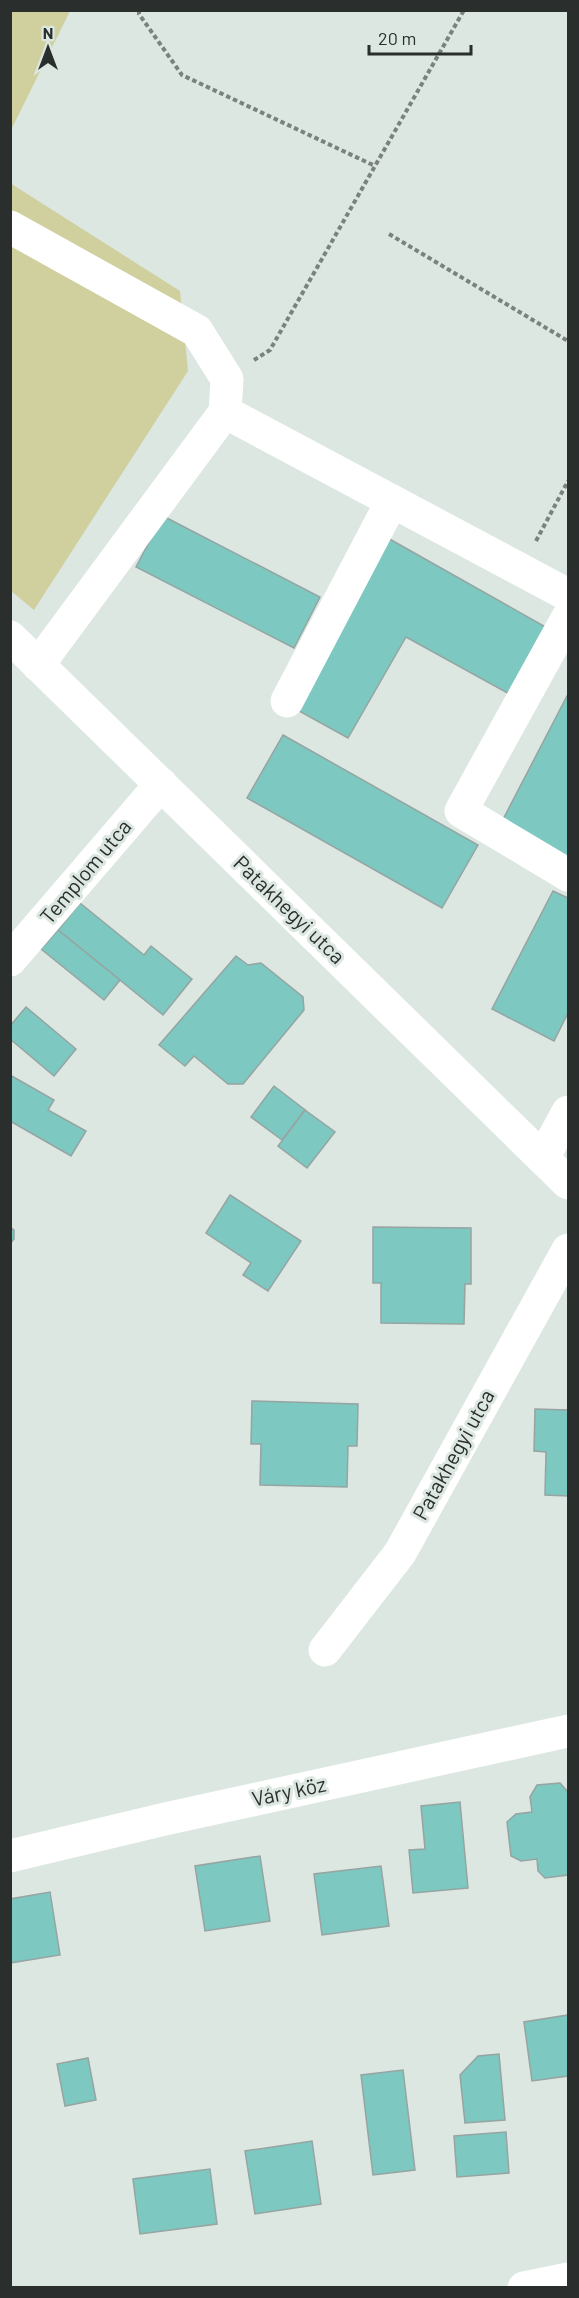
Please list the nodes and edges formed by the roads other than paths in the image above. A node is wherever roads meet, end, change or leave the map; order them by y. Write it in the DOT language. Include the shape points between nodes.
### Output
graph roads {
  1 [pos="10,227"];
  2 [pos="225,412"];
  3 [pos="392,501"];
  4 [pos="568,595"];
  5 [pos="568,617"];
  6 [pos="22,658"];
  7 [pos="287,701"];
  8 [pos="161,784"];
  9 [pos="568,875"];
  10 [pos="10,960"];
  11 [pos="568,1112"];
  12 [pos="543,1158"];
  13 [pos="568,1183"];
  14 [pos="568,1250"];
  15 [pos="325,1650"];
  16 [pos="568,1731"];
  17 [pos="10,1856"];
  18 [pos="568,2279"];
  19 [pos="524,2288"];
  1 -- 2 [label="street" via="197,331 227,379"];
  2 -- 3 [label="street"];
  2 -- 6 [label="street"];
  3 -- 4 [label="street"];
  3 -- 7 [label="street"];
  5 -- 9 [label="street" via="461,811"];
  6 -- 8 [label="street, Patakhegyi utca"];
  8 -- 10 [label="street, Templom utca"];
  8 -- 12 [label="street, Patakhegyi utca"];
  11 -- 12 [label="street"];
  12 -- 13 [label="street, Patakhegyi utca"];
  14 -- 15 [label="street, Patakhegyi utca" via="400,1552"];
  16 -- 17 [label="street, Váry köz"];
  18 -- 19 [label="street"];
}
